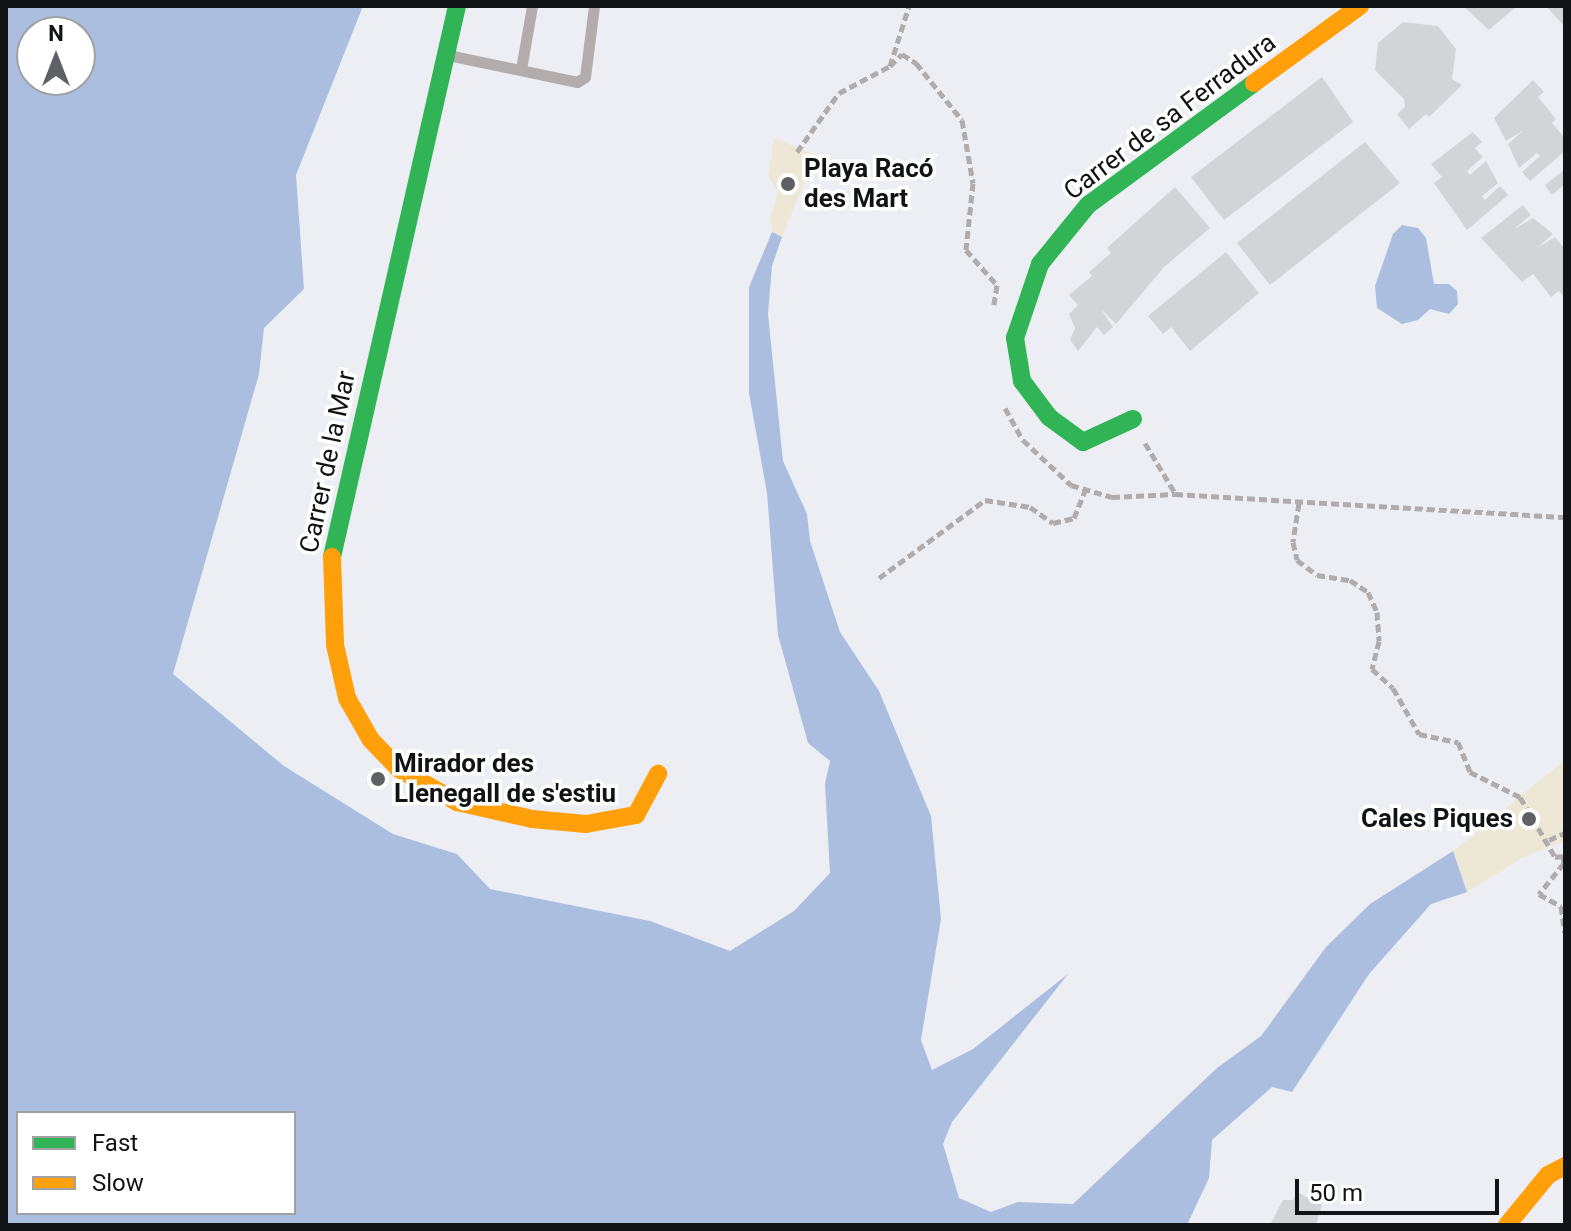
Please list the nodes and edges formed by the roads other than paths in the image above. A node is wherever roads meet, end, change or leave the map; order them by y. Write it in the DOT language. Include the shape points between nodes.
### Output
graph roads {
  1 [pos="457,6"];
  2 [pos="532,6"];
  3 [pos="594,6"];
  4 [pos="1360,6"];
  5 [pos="448,55"];
  6 [pos="521,69"];
  7 [pos="1133,419"];
  8 [pos="658,774"];
  9 [pos="1565,1166"];
  10 [pos="1507,1225"];
  1 -- 5 [label="street, Carrer de la Mar"];
  2 -- 6 [label="lane"];
  3 -- 6 [label="lane" via="585,77 577,82"];
  4 -- 7 [label="street, Carrer de sa Ferradura" via="1088,205 1040,264 1015,338 1022,381 1049,417 1083,442"];
  5 -- 6 [label="lane"];
  5 -- 8 [label="street, Carrer de la Mar" via="332,558 335,645 347,698 371,740 399,769 457,802 532,819 586,824 636,815"];
  9 -- 10 [label="street" via="1548,1175"];
}
